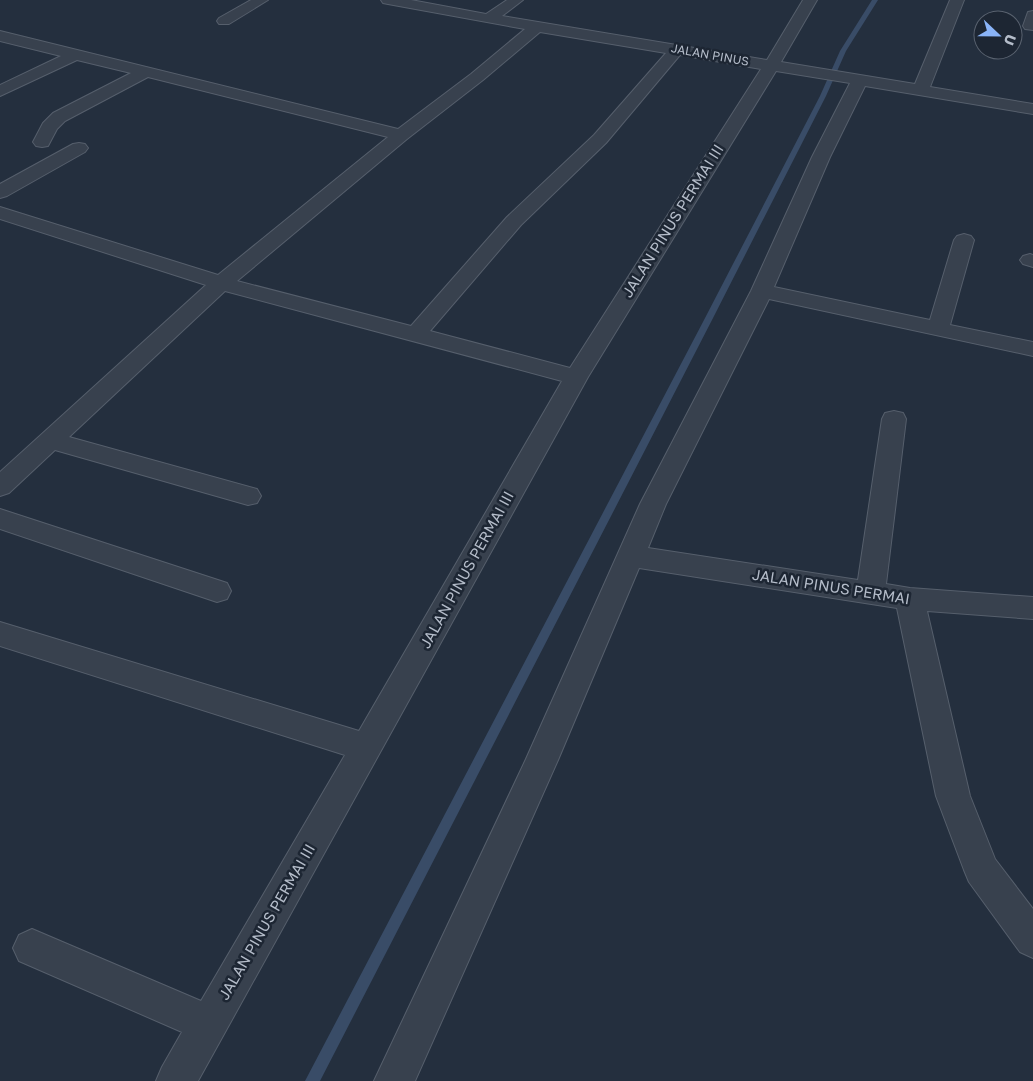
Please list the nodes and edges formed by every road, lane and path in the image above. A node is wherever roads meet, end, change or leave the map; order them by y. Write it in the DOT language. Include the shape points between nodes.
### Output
graph roads {
  1 [pos="261,0"];
  2 [pos="388,0"];
  3 [pos="516,0"];
  4 [pos="810,0"];
  5 [pos="957,0"];
  6 [pos="488,19"];
  7 [pos="224,21"];
  8 [pos="536,27"];
  9 [pos="0,36"];
  10 [pos="677,49"];
  11 [pos="75,55"];
  12 [pos="771,66"];
  13 [pos="146,72"];
  14 [pos="853,80"];
  15 [pos="0,91"];
  16 [pos="920,91"];
  17 [pos="1033,109"];
  18 [pos="401,135"];
  19 [pos="42,142"];
  20 [pos="79,148"];
  21 [pos="0,192"];
  22 [pos="0,214"];
  23 [pos="964,240"];
  24 [pos="222,283"];
  25 [pos="762,291"];
  26 [pos="938,329"];
  27 [pos="416,334"];
  28 [pos="1033,349"];
  29 [pos="576,377"];
  30 [pos="894,419"];
  31 [pos="50,440"];
  32 [pos="0,487"];
  33 [pos="248,496"];
  34 [pos="0,519"];
  35 [pos="631,556"];
  36 [pos="217,592"];
  37 [pos="871,592"];
  38 [pos="910,599"];
  39 [pos="1033,608"];
  40 [pos="0,634"];
  41 [pos="366,748"];
  42 [pos="1033,939"];
  43 [pos="32,948"];
  44 [pos="209,1024"];
  45 [pos="176,1081"];
  46 [pos="394,1081"];
  1 -- 7 [label="street"];
  2 -- 6 [label="street, JALAN PINUS"];
  3 -- 6 [label="street"];
  4 -- 12 [label="street, JALAN PINUS PERMAI III"];
  5 -- 16 [label="street"];
  6 -- 8 [label="street, JALAN PINUS"];
  8 -- 10 [label="street, JALAN PINUS"];
  8 -- 18 [label="street" via="478,77"];
  9 -- 11 [label="street"];
  10 -- 12 [label="street, JALAN PINUS"];
  10 -- 27 [label="street" via="600,139 514,221"];
  11 -- 13 [label="street"];
  11 -- 15 [label="street"];
  12 -- 14 [label="street, JALAN PINUS"];
  12 -- 29 [label="street, JALAN PINUS PERMAI III"];
  13 -- 18 [label="street"];
  13 -- 19 [label="street" via="59,117 49,126"];
  14 -- 16 [label="street, JALAN PINUS"];
  14 -- 25 [label="street"];
  16 -- 17 [label="street, JALAN PINUS"];
  18 -- 24 [label="street"];
  20 -- 21 [label="street"];
  22 -- 24 [label="street"];
  23 -- 26 [label="street"];
  24 -- 27 [label="street"];
  24 -- 31 [label="street"];
  25 -- 26 [label="street"];
  25 -- 35 [label="street" via="653,504"];
  26 -- 28 [label="street"];
  27 -- 29 [label="street"];
  29 -- 41 [label="street, JALAN PINUS PERMAI III"];
  30 -- 37 [label="street"];
  31 -- 32 [label="street"];
  31 -- 33 [label="street"];
  34 -- 36 [label="street"];
  35 -- 37 [label="street, JALAN PINUS PERMAI"];
  35 -- 46 [label="street" via="542,760"];
  37 -- 38 [label="street, JALAN PINUS PERMAI"];
  38 -- 39 [label="street, JALAN PINUS PERMAI"];
  38 -- 42 [label="street" via="953,796 963,824 982,870"];
  40 -- 41 [label="street"];
  41 -- 44 [label="street, JALAN PINUS PERMAI III"];
  43 -- 44 [label="street"];
  44 -- 45 [label="street, JALAN PINUS PERMAI III"];
}
